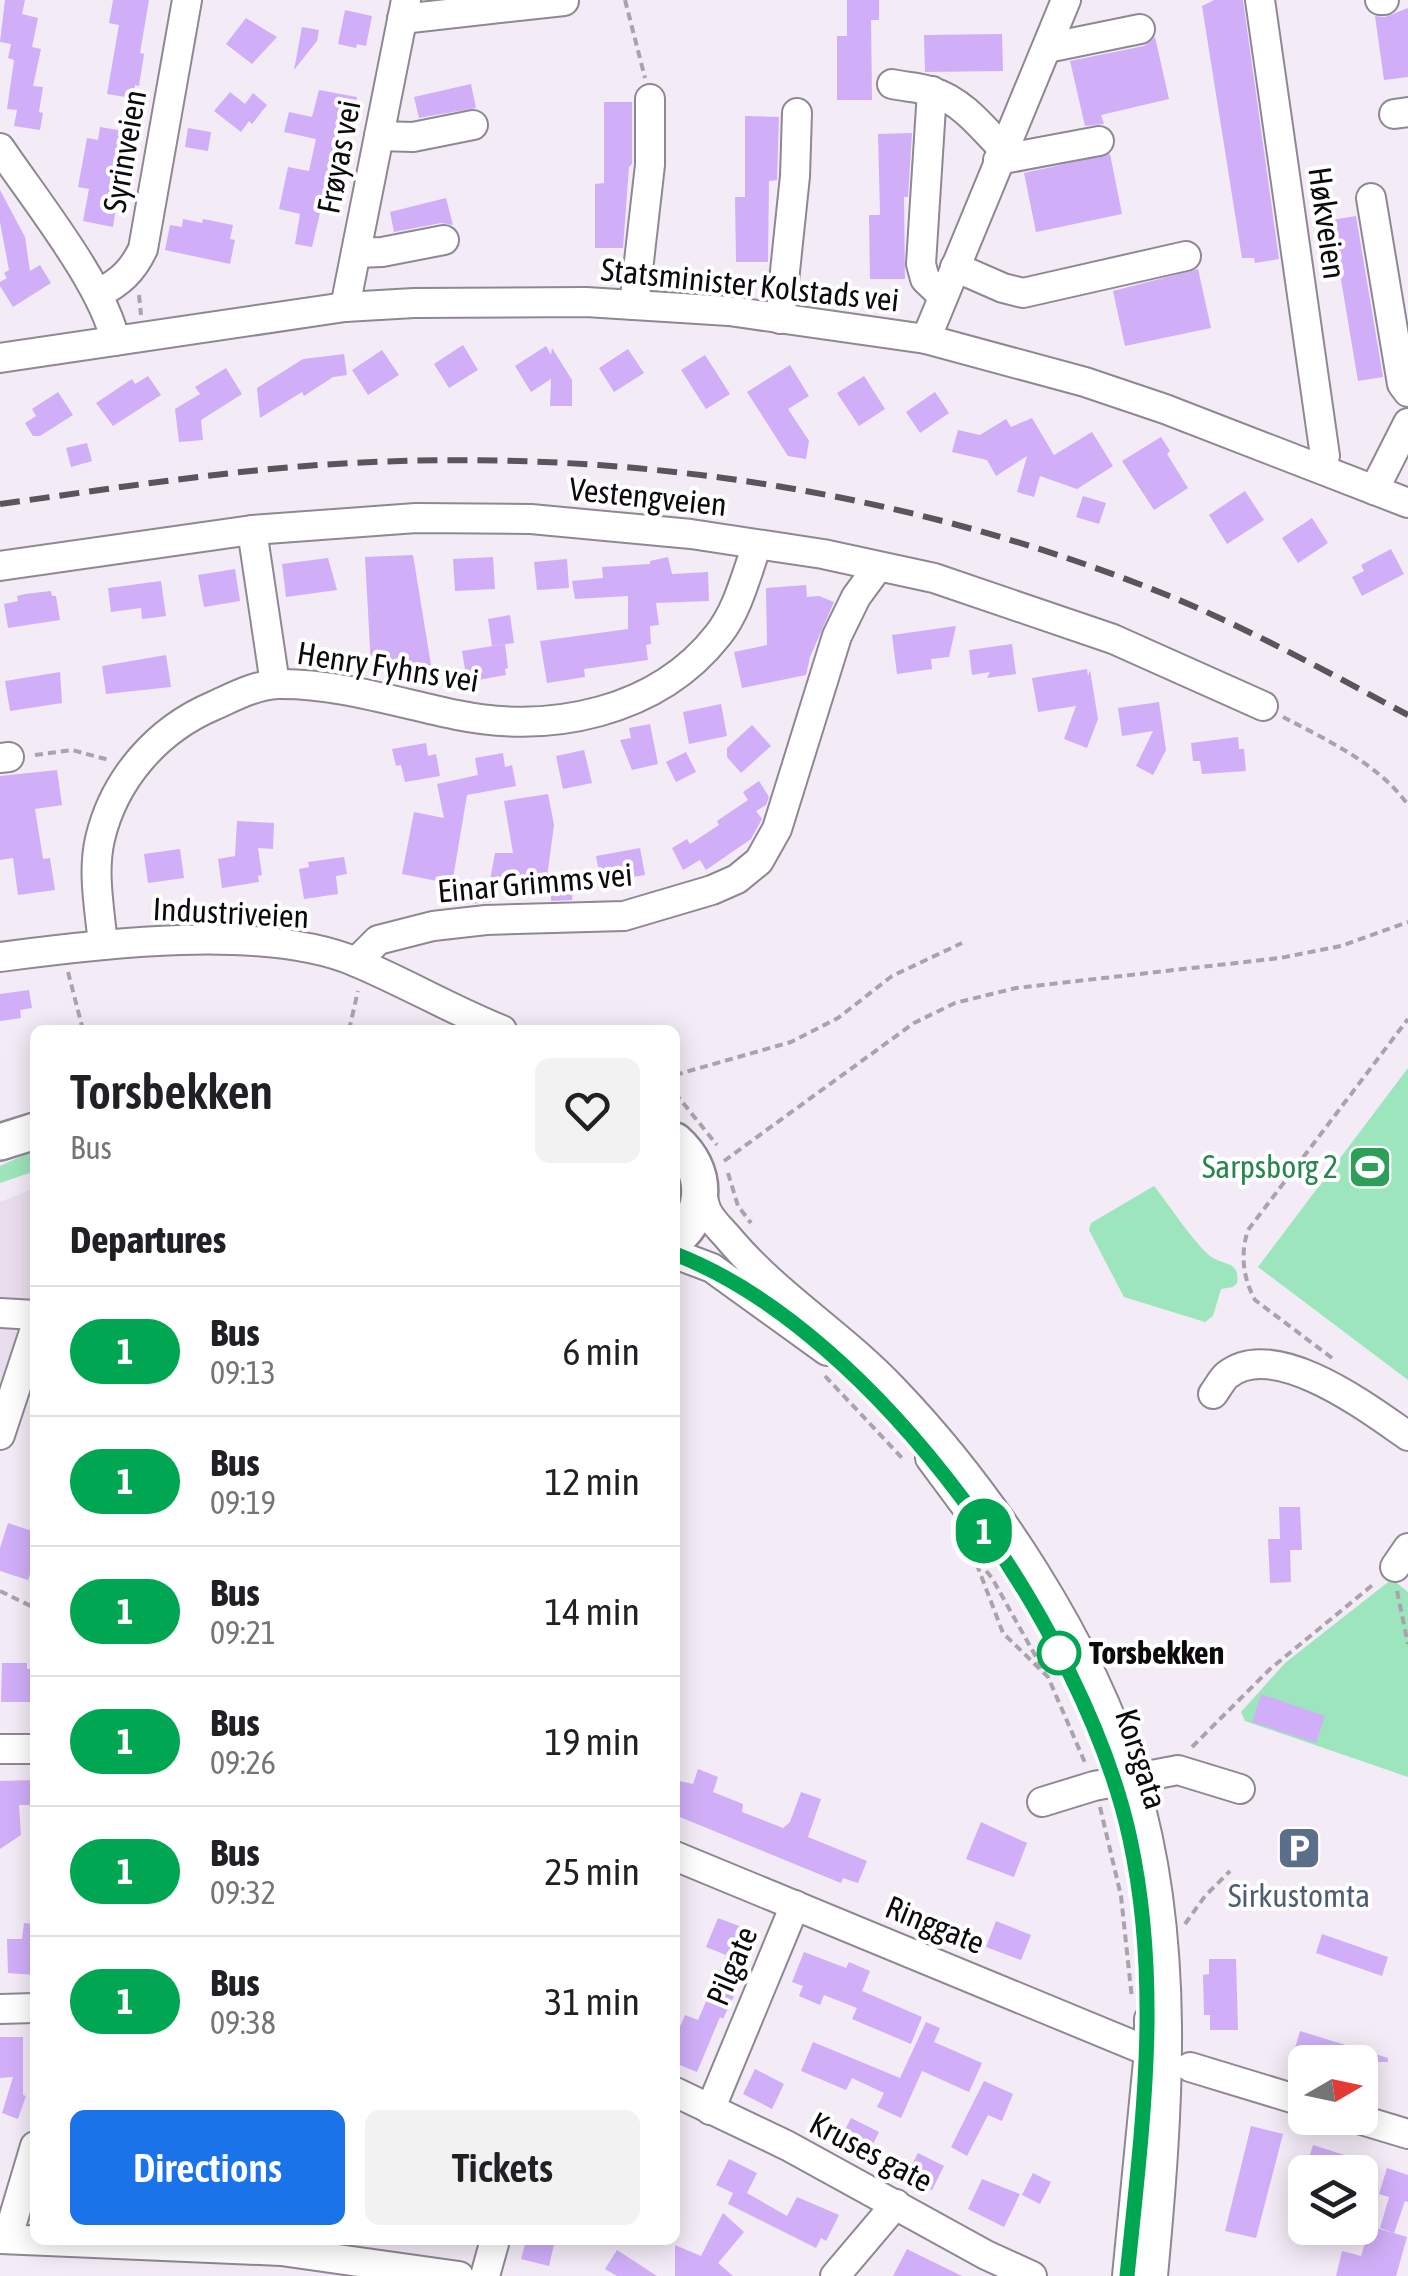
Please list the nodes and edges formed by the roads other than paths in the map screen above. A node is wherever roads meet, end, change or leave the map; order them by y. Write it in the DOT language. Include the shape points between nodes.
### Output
graph roads {
  1 [pos="187,0"];
  2 [pos="1260,0"];
  3 [pos="564,1"];
  4 [pos="1057,5"];
  5 [pos="404,10"];
  6 [pos="1140,29"];
  7 [pos="1046,48"];
  8 [pos="892,84"];
  9 [pos="932,91"];
  10 [pos="650,99"];
  11 [pos="797,114"];
  12 [pos="473,125"];
  13 [pos="379,136"];
  14 [pos="1099,141"];
  15 [pos="0,148"];
  16 [pos="1001,155"];
  17 [pos="1372,198"];
  18 [pos="444,240"];
  19 [pos="356,253"];
  20 [pos="1186,256"];
  21 [pos="955,267"];
  22 [pos="98,294"];
  23 [pos="943,296"];
  24 [pos="634,305"];
  25 [pos="345,307"];
  26 [pos="780,318"];
  27 [pos="926,339"];
  28 [pos="115,341"];
  29 [pos="0,358"];
  30 [pos="1408,392"];
  31 [pos="1408,423"];
  32 [pos="1325,456"];
  33 [pos="1374,490"];
  34 [pos="1408,503"];
  35 [pos="252,530"];
  36 [pos="758,545"];
  37 [pos="0,566"];
  38 [pos="878,566"];
  39 [pos="274,684"];
  40 [pos="1263,706"];
  41 [pos="103,945"];
  42 [pos="0,957"];
  43 [pos="360,964"];
  44 [pos="491,1025"];
  45 [pos="680,1145"];
  46 [pos="701,1190"];
  47 [pos="680,1235"];
  48 [pos="680,1256"];
  49 [pos="0,1313"];
  50 [pos="30,1315"];
  51 [pos="30,1344"];
  52 [pos="1213,1394"];
  53 [pos="0,1434"];
  54 [pos="1408,1436"];
  55 [pos="0,1749"];
  56 [pos="30,1749"];
  57 [pos="1114,1783"];
  58 [pos="1240,1789"];
  59 [pos="1042,1802"];
  60 [pos="680,1858"];
  61 [pos="795,1905"];
  62 [pos="30,2008"];
  63 [pos="0,2010"];
  64 [pos="1169,2059"];
  65 [pos="680,2095"];
  66 [pos="1288,2097"];
  67 [pos="710,2110"];
  68 [pos="1378,2125"];
  69 [pos="1408,2134"];
  70 [pos="30,2163"];
  71 [pos="896,2204"];
  72 [pos="0,2237"];
  73 [pos="30,2238"];
  74 [pos="161,2245"];
  75 [pos="494,2245"];
  76 [pos="346,2268"];
  77 [pos="459,2276"];
  78 [pos="486,2276"];
  79 [pos="835,2276"];
  80 [pos="1032,2276"];
  81 [pos="1127,2276"];
  82 [pos="1153,2276"];
  1 -- 22 [label="street, Syrinveien" via="144,248 121,282"];
  2 -- 32 [label="street, Høkveien"];
  3 -- 5 [label="street, Frøyas vei"];
  4 -- 7 [label="street"];
  5 -- 13 [label="street, Frøyas vei"];
  6 -- 7 [label="street"];
  7 -- 16 [label="street"];
  8 -- 9 [label="street"];
  9 -- 16 [label="street" via="976,120"];
  9 -- 23 [label="street" via="922,264 925,279"];
  10 -- 24 [label="street" via="650,165"];
  11 -- 26 [label="street"];
  12 -- 13 [label="street"];
  13 -- 19 [label="street, Frøyas vei"];
  14 -- 16 [label="street"];
  15 -- 22 [label="street"];
  16 -- 21 [label="street"];
  17 -- 30 [label="street"];
  18 -- 19 [label="street"];
  19 -- 25 [label="street, Frøyas vei"];
  20 -- 21 [label="street" via="1023,293"];
  21 -- 23 [label="street"];
  22 -- 28 [label="street"];
  23 -- 27 [label="street"];
  24 -- 25 [label="street, Statsminister Kolstads vei"];
  24 -- 26 [label="street, Statsminister Kolstads vei"];
  25 -- 28 [label="street, Statsminister Kolstads vei"];
  26 -- 27 [label="street, Statsminister Kolstads vei"];
  27 -- 33 [label="street, Statsminister Kolstads vei" via="1101,387"];
  28 -- 29 [label="street, Statsminister Kolstads vei"];
  31 -- 33 [label="street"];
  33 -- 34 [label="street, Statsminister Kolstads vei"];
  35 -- 36 [label="street, Vestengveien" via="416,518 531,519"];
  35 -- 37 [label="street, Vestengveien"];
  35 -- 39 [label="street"];
  36 -- 38 [label="street, Vestengveien"];
  36 -- 39 [label="street, Henry Fyhns vei" via="720,633 695,661 668,683 598,712 510,722 342,689"];
  38 -- 40 [label="street, Vestengveien" via="934,578 1114,639"];
  38 -- 43 [label="street, Einar Grimms vei" via="837,636 777,829 759,861 712,890 624,916 433,926 378,940"];
  39 -- 41 [label="street, Henry Fyhns vei" via="195,714 166,733 132,770 100,840"];
  41 -- 42 [label="street, Industriveien"];
  41 -- 43 [label="street, Industriveien" via="263,942"];
  43 -- 44 [label="street, Industriveien"];
  45 -- 46 [label="main road" via="698,1170"];
  46 -- 47 [label="main road" via="699,1208"];
  46 -- 57 [label="street, Korsgata" via="708,1212 744,1256 872,1367 972,1480 1080,1653"];
  48 -- 57 [label="street, Korsgata" via="712,1268 796,1327 906,1428 1025,1593 1076,1685"];
  49 -- 50 [label="street"];
  51 -- 53 [label="street"];
  52 -- 54 [label="street" via="1226,1375 1252,1364 1298,1372 1332,1384"];
  55 -- 56 [label="street"];
  57 -- 58 [label="street" via="1178,1770"];
  57 -- 59 [label="street"];
  57 -- 64 [label="street" via="1159,1910"];
  60 -- 61 [label="street, Ringgate"];
  61 -- 64 [label="street, Ringgate"];
  61 -- 67 [label="street, Pilgate"];
  62 -- 63 [label="street"];
  64 -- 66 [label="street, Ringgate"];
  64 -- 81 [label="street"];
  64 -- 82 [label="street"];
  65 -- 67 [label="street, Kruses gate"];
  67 -- 71 [label="street, Kruses gate"];
  68 -- 69 [label="street"];
  70 -- 72 [label="street" via="12,2223"];
  71 -- 79 [label="street"];
  71 -- 80 [label="street, Kruses gate"];
  72 -- 73 [label="street"];
  74 -- 76 [label="street" via="281,2251"];
  75 -- 78 [label="street"];
  76 -- 77 [label="street"];
}
